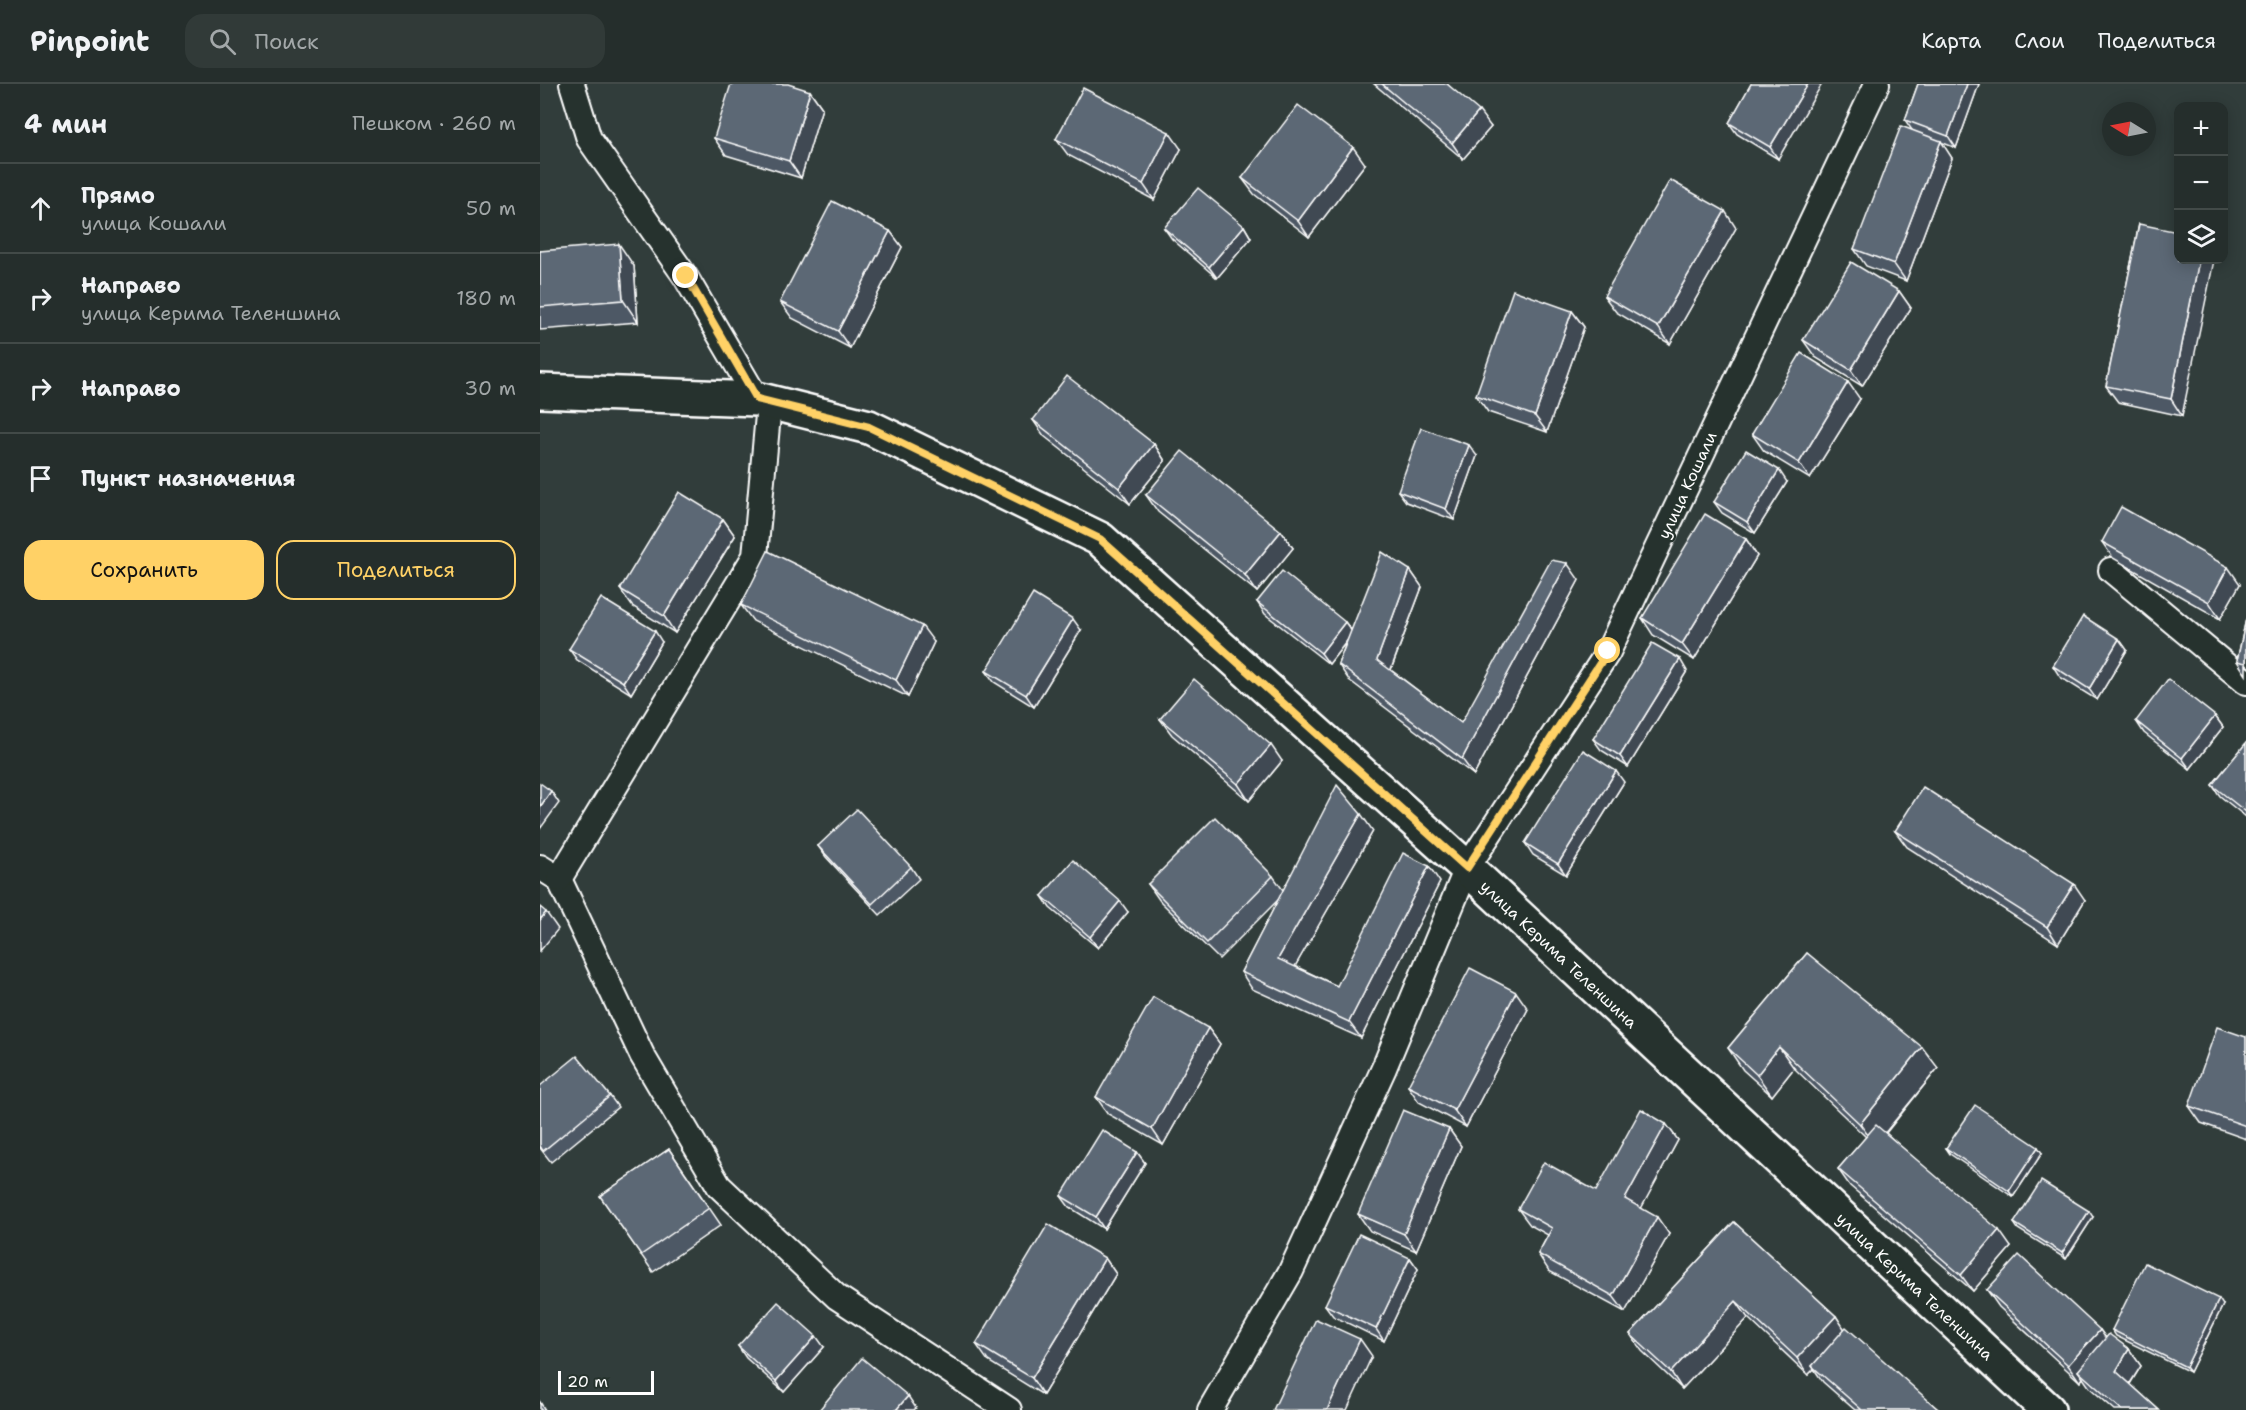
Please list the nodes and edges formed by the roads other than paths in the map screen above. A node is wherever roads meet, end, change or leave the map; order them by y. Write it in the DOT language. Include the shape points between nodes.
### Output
graph roads {
  1 [pos="572,84"];
  2 [pos="1877,84"];
  3 [pos="540,391"];
  4 [pos="763,401"];
  5 [pos="2111,570"];
  6 [pos="2246,682"];
  7 [pos="1467,868"];
  8 [pos="550,873"];
  9 [pos="1009,1410"];
  10 [pos="1210,1410"];
  11 [pos="2048,1410"];
  1 -- 4 [label="street" via="589,139 686,276"];
  2 -- 7 [label="street, улица Кошали" via="1608,651"];
  3 -- 4 [label="street, улица Керима Теленшина"];
  4 -- 7 [label="street, улица Керима Теленшина" via="869,427 1100,539"];
  4 -- 8 [label="street" via="755,556"];
  5 -- 6 [label="street"];
  7 -- 10 [label="street, улица Кошали" via="1384,1068 1291,1271"];
  7 -- 11 [label="street, улица Керима Теленшина"];
  8 -- 9 [label="street" via="642,1055 719,1186 837,1297"];
}
